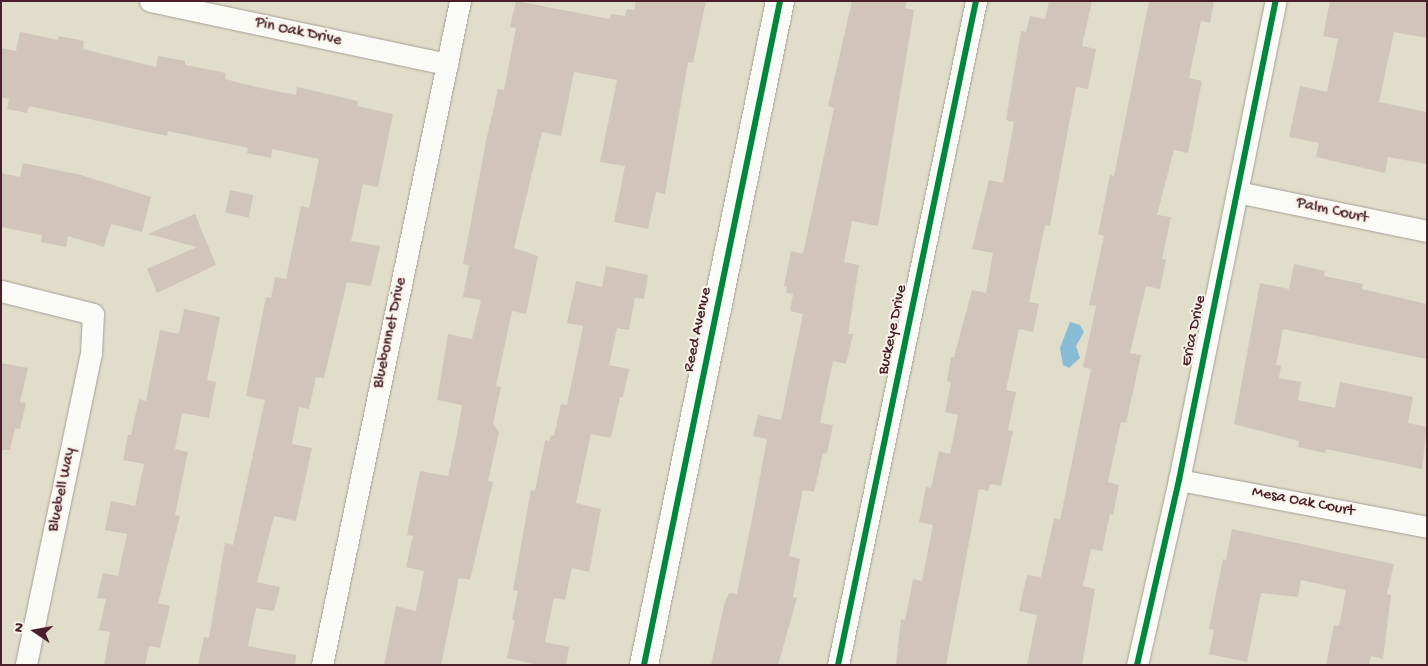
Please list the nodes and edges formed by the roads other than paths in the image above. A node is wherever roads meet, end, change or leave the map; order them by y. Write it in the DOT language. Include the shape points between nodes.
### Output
graph roads {
  1 [pos="150,1"];
  2 [pos="460,1"];
  3 [pos="780,1"];
  4 [pos="976,1"];
  5 [pos="1276,1"];
  6 [pos="447,64"];
  7 [pos="1237,192"];
  8 [pos="1427,231"];
  9 [pos="1,291"];
  10 [pos="1179,480"];
  11 [pos="1427,527"];
  12 [pos="26,665"];
  13 [pos="322,665"];
  14 [pos="644,665"];
  15 [pos="838,665"];
  16 [pos="1137,665"];
  1 -- 6 [label="street, Pin Oak Drive"];
  2 -- 6 [label="street, Bluebonnet Drive"];
  3 -- 14 [label="main road, Reed Avenue"];
  4 -- 15 [label="street, Buckeye Drive"];
  5 -- 7 [label="street, Erica Drive"];
  6 -- 13 [label="street, Bluebonnet Drive"];
  7 -- 8 [label="street, Palm Court"];
  7 -- 10 [label="street, Erica Drive"];
  9 -- 12 [label="street, Bluebell Way" via="92,314 91,353"];
  10 -- 11 [label="street, Mesa Oak Court"];
  10 -- 16 [label="street, Erica Drive"];
}
